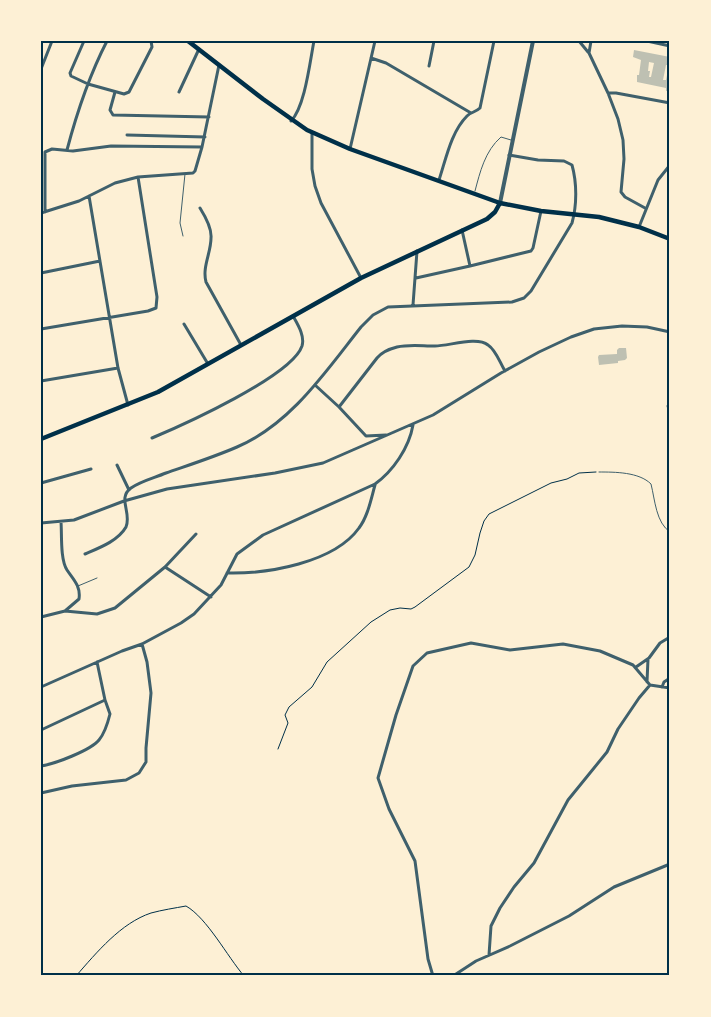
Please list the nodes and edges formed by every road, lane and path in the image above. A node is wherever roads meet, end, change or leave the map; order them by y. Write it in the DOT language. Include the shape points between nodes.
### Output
graph roads {
  1 [pos="52,41"];
  2 [pos="84,41"];
  3 [pos="107,41"];
  4 [pos="151,41"];
  5 [pos="188,41"];
  6 [pos="314,41"];
  7 [pos="375,41"];
  8 [pos="434,41"];
  9 [pos="494,41"];
  10 [pos="533,41"];
  11 [pos="579,41"];
  12 [pos="591,41"];
  13 [pos="649,41"];
  14 [pos="670,46"];
  15 [pos="199,49"];
  16 [pos="589,53"];
  17 [pos="371,58"];
  18 [pos="219,65"];
  19 [pos="429,66"];
  20 [pos="41,69"];
  21 [pos="88,84"];
  22 [pos="115,92"];
  23 [pos="179,92"];
  24 [pos="608,93"];
  25 [pos="670,103"];
  26 [pos="470,113"];
  27 [pos="209,117"];
  28 [pos="292,120"];
  29 [pos="312,132"];
  30 [pos="127,135"];
  31 [pos="204,137"];
  32 [pos="512,140"];
  33 [pos="202,148"];
  34 [pos="350,148"];
  35 [pos="67,150"];
  36 [pos="509,155"];
  37 [pos="670,165"];
  38 [pos="185,173"];
  39 [pos="138,177"];
  40 [pos="439,180"];
  41 [pos="474,194"];
  42 [pos="89,196"];
  43 [pos="500,203"];
  44 [pos="200,208"];
  45 [pos="645,208"];
  46 [pos="541,210"];
  47 [pos="43,212"];
  48 [pos="574,215"];
  49 [pos="639,227"];
  50 [pos="462,230"];
  51 [pos="182,236"];
  52 [pos="670,239"];
  53 [pos="417,251"];
  54 [pos="100,261"];
  55 [pos="470,266"];
  56 [pos="41,272"];
  57 [pos="361,278"];
  58 [pos="416,278"];
  59 [pos="413,305"];
  60 [pos="293,316"];
  61 [pos="110,317"];
  62 [pos="184,324"];
  63 [pos="41,329"];
  64 [pos="670,332"];
  65 [pos="242,345"];
  66 [pos="208,364"];
  67 [pos="118,368"];
  68 [pos="505,371"];
  69 [pos="41,381"];
  70 [pos="315,385"];
  71 [pos="670,403"];
  72 [pos="128,405"];
  73 [pos="339,407"];
  74 [pos="670,417"];
  75 [pos="413,424"];
  76 [pos="389,435"];
  77 [pos="152,438"];
  78 [pos="41,439"];
  79 [pos="117,465"];
  80 [pos="91,469"];
  81 [pos="599,472"];
  82 [pos="41,483"];
  83 [pos="375,484"];
  84 [pos="129,490"];
  85 [pos="124,501"];
  86 [pos="60,522"];
  87 [pos="41,523"];
  88 [pos="670,532"];
  89 [pos="196,534"];
  90 [pos="85,554"];
  91 [pos="165,567"];
  92 [pos="227,573"];
  93 [pos="97,578"];
  94 [pos="77,586"];
  95 [pos="212,597"];
  96 [pos="65,611"];
  97 [pos="41,617"];
  98 [pos="670,637"];
  99 [pos="142,644"];
  100 [pos="648,658"];
  101 [pos="97,662"];
  102 [pos="636,667"];
  103 [pos="670,678"];
  104 [pos="648,683"];
  105 [pos="41,687"];
  106 [pos="662,687"];
  107 [pos="670,688"];
  108 [pos="105,700"];
  109 [pos="41,730"];
  110 [pos="278,749"];
  111 [pos="41,766"];
  112 [pos="41,793"];
  113 [pos="670,864"];
  114 [pos="489,955"];
  115 [pos="76,976"];
  116 [pos="244,976"];
  117 [pos="433,976"];
  118 [pos="453,976"];
  1 -- 20 [label="street"];
  2 -- 21 [label="street" via="70,73"];
  3 -- 21 [label="street"];
  4 -- 22 [label="street" via="152,47 130,92"];
  5 -- 15 [label="main road"];
  6 -- 28 [label="street" via="301,104"];
  7 -- 17 [label="street"];
  8 -- 19 [label="street"];
  9 -- 26 [label="street" via="480,108"];
  10 -- 32 [label="street"];
  11 -- 16 [label="street"];
  12 -- 16 [label="street"];
  13 -- 14 [label="street"];
  15 -- 18 [label="main road"];
  15 -- 23 [label="street"];
  16 -- 24 [label="street"];
  17 -- 26 [label="street" via="386,63"];
  17 -- 34 [label="street"];
  18 -- 27 [label="street"];
  18 -- 28 [label="main road"];
  21 -- 22 [label="street"];
  21 -- 35 [label="street"];
  22 -- 27 [label="street" via="110,110 113,115"];
  24 -- 25 [label="street"];
  24 -- 45 [label="street" via="623,140 621,192"];
  26 -- 40 [label="street" via="452,142"];
  27 -- 31 [label="street"];
  28 -- 29 [label="main road"];
  29 -- 34 [label="main road"];
  29 -- 57 [label="street" via="315,186"];
  30 -- 31 [label="street"];
  31 -- 33 [label="street"];
  32 -- 36 [label="street"];
  32 -- 41 [label="lane" via="501,138 490,150"];
  33 -- 35 [label="street" via="111,146"];
  33 -- 38 [label="street" via="197,169 193,173"];
  34 -- 40 [label="main road"];
  35 -- 47 [label="street" via="45,152"];
  36 -- 43 [label="street"];
  36 -- 48 [label="street" via="564,160 572,165 576,194"];
  37 -- 45 [label="street" via="658,180"];
  38 -- 39 [label="street"];
  38 -- 51 [label="lane" via="180,223"];
  39 -- 42 [label="street" via="114,183"];
  39 -- 61 [label="street" via="157,304 154,309"];
  40 -- 41 [label="main road"];
  41 -- 43 [label="main road"];
  42 -- 47 [label="street"];
  42 -- 54 [label="street"];
  43 -- 46 [label="main road"];
  43 -- 50 [label="main road" via="490,216"];
  44 -- 65 [label="street" via="212,235 204,272 206,282"];
  45 -- 49 [label="street"];
  46 -- 48 [label="main road"];
  46 -- 55 [label="street" via="531,250"];
  48 -- 49 [label="main road"];
  48 -- 59 [label="street" via="524,298 487,304"];
  49 -- 52 [label="main road"];
  50 -- 53 [label="main road"];
  50 -- 55 [label="street"];
  53 -- 57 [label="main road"];
  53 -- 58 [label="street"];
  54 -- 56 [label="street"];
  54 -- 61 [label="street"];
  55 -- 58 [label="street"];
  57 -- 60 [label="main road"];
  58 -- 59 [label="street"];
  59 -- 70 [label="street" via="388,307 373,315"];
  60 -- 65 [label="main road"];
  60 -- 77 [label="street" via="302,336 302,346 275,375"];
  61 -- 63 [label="street"];
  61 -- 67 [label="street"];
  62 -- 66 [label="street"];
  64 -- 68 [label="street" via="622,326 594,329 570,337"];
  65 -- 66 [label="main road"];
  66 -- 72 [label="main road"];
  67 -- 69 [label="street"];
  67 -- 72 [label="street"];
  68 -- 73 [label="street" via="489,345 483,342 394,348 381,353"];
  68 -- 75 [label="street"];
  70 -- 73 [label="street"];
  70 -- 84 [label="street" via="274,424 247,442"];
  71 -- 74 [label="lane" via="667,406"];
  72 -- 78 [label="main road"];
  73 -- 76 [label="street" via="366,436"];
  75 -- 76 [label="street"];
  75 -- 83 [label="street" via="395,466"];
  76 -- 85 [label="street" via="323,463 167,489"];
  79 -- 84 [label="street"];
  80 -- 82 [label="street"];
  81 -- 88 [label="lane" via="621,473 648,481 661,522"];
  81 -- 110 [label="path" via="579,473 551,482 489,514 468,566 416,607 390,610 371,622 327,662 312,687 285,714 288,723"];
  83 -- 92 [label="street" via="253,541 237,554"];
  83 -- 92 [label="street" via="359,529 329,553 292,566"];
  84 -- 85 [label="street"];
  85 -- 86 [label="street"];
  85 -- 90 [label="street" via="128,518 121,533"];
  86 -- 87 [label="street"];
  86 -- 94 [label="street" via="64,562"];
  89 -- 91 [label="street"];
  91 -- 95 [label="street"];
  91 -- 96 [label="street" via="129,598 108,611 97,614"];
  92 -- 95 [label="street"];
  93 -- 94 [label="lane"];
  94 -- 96 [label="street" via="79,599"];
  95 -- 99 [label="street" via="181,623"];
  96 -- 97 [label="street"];
  98 -- 100 [label="street" via="660,643"];
  99 -- 101 [label="street"];
  99 -- 112 [label="street" via="151,693 143,769 126,780"];
  100 -- 102 [label="street"];
  100 -- 104 [label="street"];
  101 -- 105 [label="street"];
  101 -- 108 [label="street"];
  102 -- 104 [label="street"];
  102 -- 117 [label="street" via="600,651 563,644 510,650 471,643 427,653 414,666 378,778 389,809 415,860 420,913"];
  103 -- 106 [label="street"];
  104 -- 106 [label="street"];
  104 -- 114 [label="street" via="607,752 568,800 534,863 500,908 491,926"];
  106 -- 107 [label="street"];
  108 -- 109 [label="street"];
  108 -- 111 [label="street" via="110,714 101,738 74,755"];
  113 -- 114 [label="street" via="614,887 569,916"];
  114 -- 118 [label="street"];
  115 -- 116 [label="path" via="108,942 140,918 186,906 202,919"];
}
